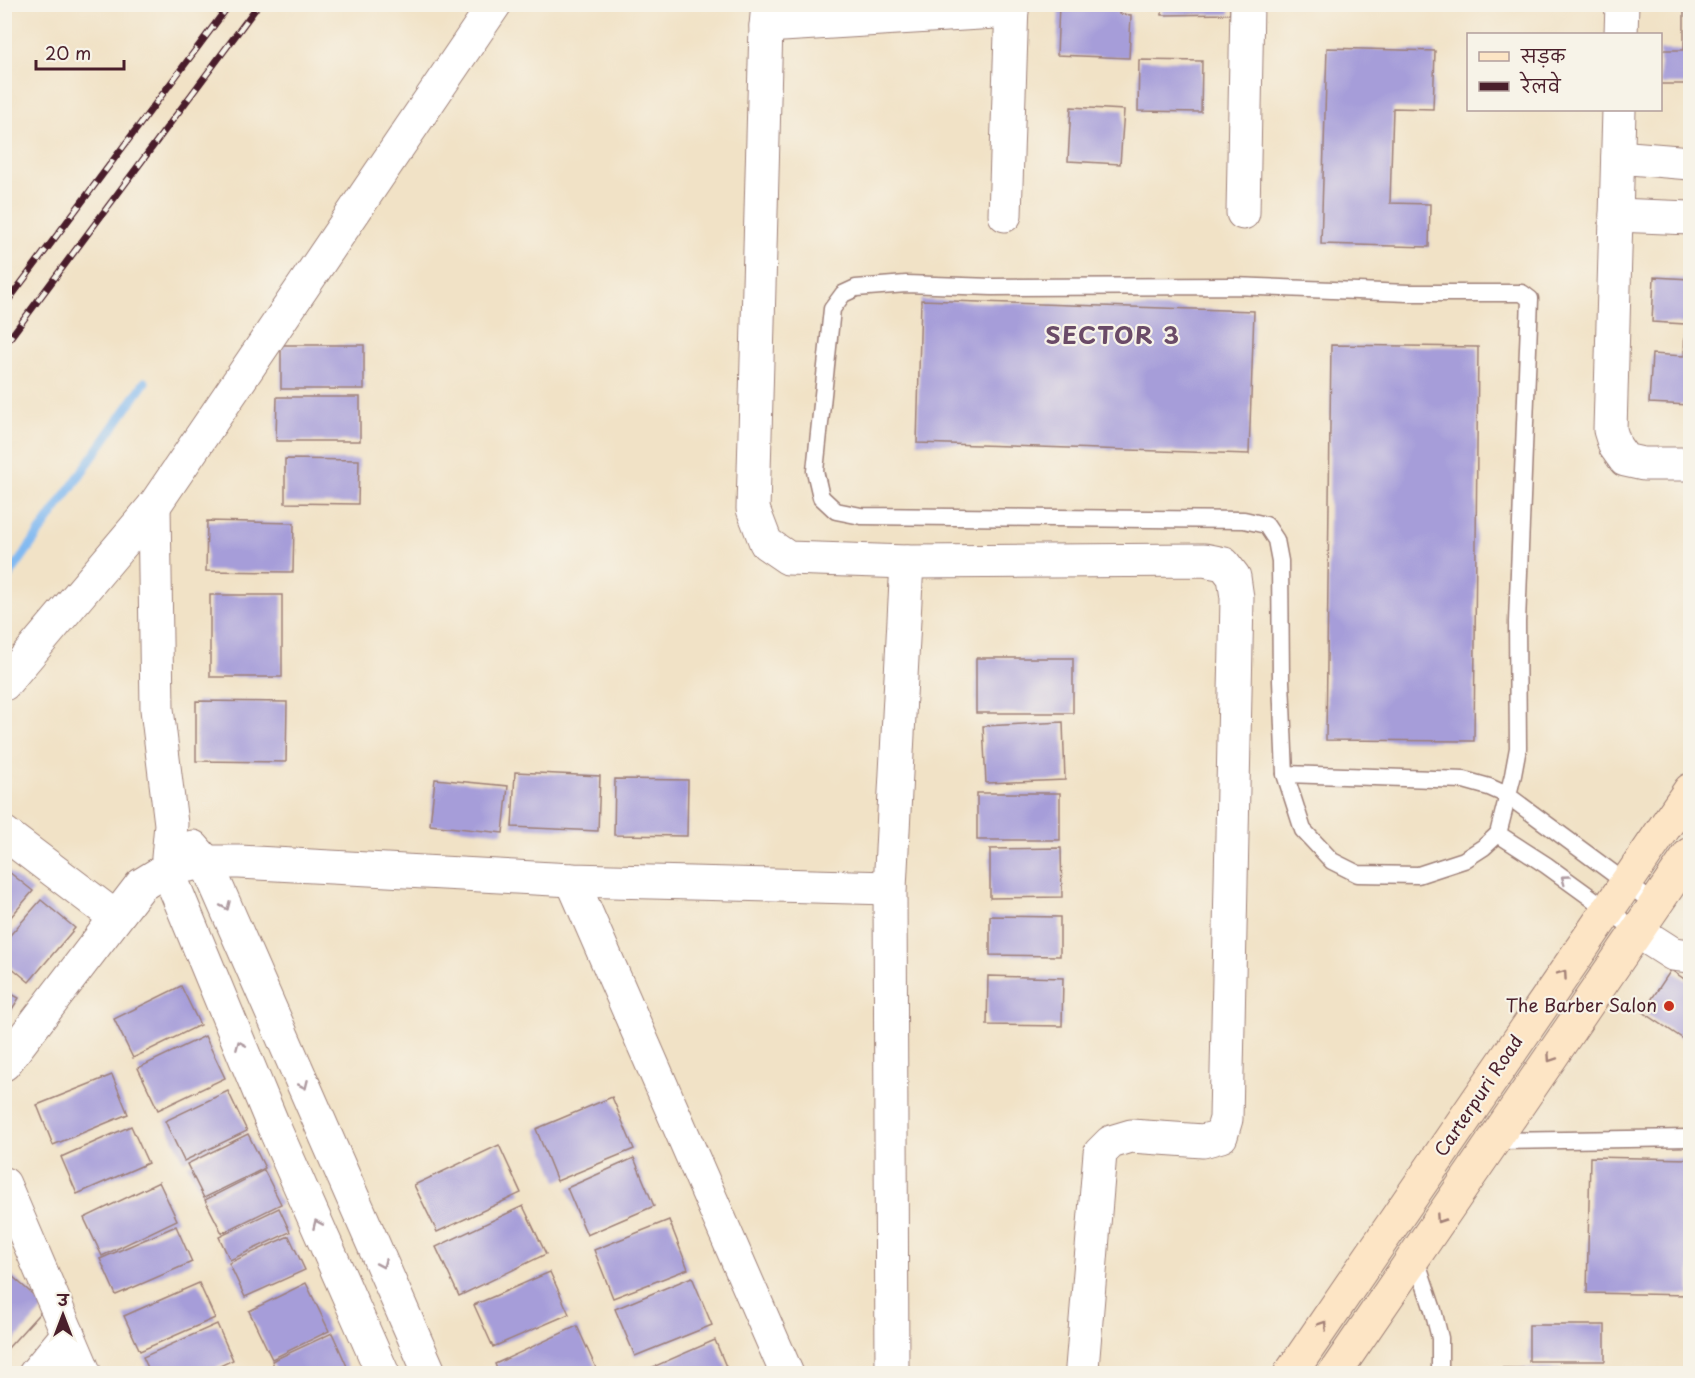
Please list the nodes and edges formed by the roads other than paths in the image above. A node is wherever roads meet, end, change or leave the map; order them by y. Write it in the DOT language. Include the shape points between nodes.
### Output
graph roads {
  1 [pos="495,4"];
  2 [pos="1247,4"];
  3 [pos="1622,4"];
  4 [pos="1012,8"];
  5 [pos="767,15"];
  6 [pos="1621,33"];
  7 [pos="1619,111"];
  8 [pos="1618,158"];
  9 [pos="1690,163"];
  10 [pos="1243,213"];
  11 [pos="1005,215"];
  12 [pos="1616,215"];
  13 [pos="1690,218"];
  14 [pos="1690,464"];
  15 [pos="154,506"];
  16 [pos="907,562"];
  17 [pos="4,684"];
  18 [pos="1286,774"];
  19 [pos="1690,790"];
  20 [pos="1507,795"];
  21 [pos="171,824"];
  22 [pos="4,833"];
  23 [pos="1498,834"];
  24 [pos="1690,854"];
  25 [pos="207,862"];
  26 [pos="167,869"];
  27 [pos="572,880"];
  28 [pos="1626,882"];
  29 [pos="890,888"];
  30 [pos="1656,904"];
  31 [pos="1607,910"];
  32 [pos="115,917"];
  33 [pos="1637,931"];
  34 [pos="1690,956"];
  35 [pos="4,1064"];
  36 [pos="1690,1138"];
  37 [pos="1495,1141"];
  38 [pos="4,1184"];
  39 [pos="1415,1255"];
  40 [pos="68,1334"];
  41 [pos="1082,1368"];
  42 [pos="35,1374"];
  43 [pos="85,1374"];
  44 [pos="383,1374"];
  45 [pos="430,1374"];
  46 [pos="787,1374"];
  47 [pos="892,1374"];
  48 [pos="1290,1374"];
  49 [pos="1334,1374"];
  50 [pos="1440,1374"];
  1 -- 15 [label="street"];
  2 -- 10 [label="street"];
  3 -- 6 [label="street"];
  4 -- 5 [label="street"];
  4 -- 11 [label="street"];
  5 -- 16 [label="street" via="753,509 766,543 788,558"];
  7 -- 8 [label="street"];
  8 -- 9 [label="street"];
  8 -- 12 [label="street"];
  12 -- 13 [label="street"];
  12 -- 14 [label="street" via="1610,430 1625,460"];
  15 -- 17 [label="street"];
  15 -- 21 [label="street" via="157,709"];
  16 -- 29 [label="street"];
  16 -- 41 [label="street" via="1204,560 1224,564 1234,577 1237,598 1226,1119 1221,1136 1203,1141 1131,1136 1111,1142 1100,1153"];
  18 -- 20 [label="lane" via="1464,780"];
  18 -- 20 [label="lane" via="1280,561 1276,540 1266,525 1233,520 873,517 836,511 821,497 814,471 832,309 843,294 856,288 906,284 1233,286 1522,293 1530,299 1517,622 1518,748"];
  18 -- 23 [label="lane" via="1303,830 1332,861 1358,874 1418,875 1464,860"];
  19 -- 28 [label="main road, Carterpuri Road"];
  20 -- 23 [label="lane"];
  20 -- 28 [label="lane"];
  21 -- 25 [label="street"];
  21 -- 26 [label="street"];
  22 -- 32 [label="street"];
  31 -- 23 [label="lane, one-way"];
  24 -- 30 [label="main road, Carterpuri Road"];
  25 -- 26 [label="street"];
  25 -- 27 [label="street"];
  25 -- 45 [label="street, one-way"];
  26 -- 32 [label="street" via="141,885"];
  44 -- 26 [label="street, one-way" via="273,1125"];
  27 -- 29 [label="street"];
  27 -- 46 [label="street"];
  28 -- 30 [label="lane"];
  28 -- 31 [label="main road, Carterpuri Road"];
  29 -- 47 [label="street"];
  30 -- 33 [label="main road, Carterpuri Road"];
  31 -- 33 [label="lane"];
  48 -- 31 [label="main road, Carterpuri Road, one-way"];
  32 -- 35 [label="street"];
  33 -- 34 [label="street" via="1674,954"];
  33 -- 37 [label="main road, Carterpuri Road, one-way"];
  36 -- 37 [label="lane"];
  37 -- 39 [label="main road, Carterpuri Road, one-way"];
  38 -- 40 [label="street"];
  39 -- 49 [label="main road, Carterpuri Road"];
  39 -- 50 [label="lane" via="1440,1338"];
  40 -- 42 [label="street"];
  40 -- 43 [label="street"];
}
